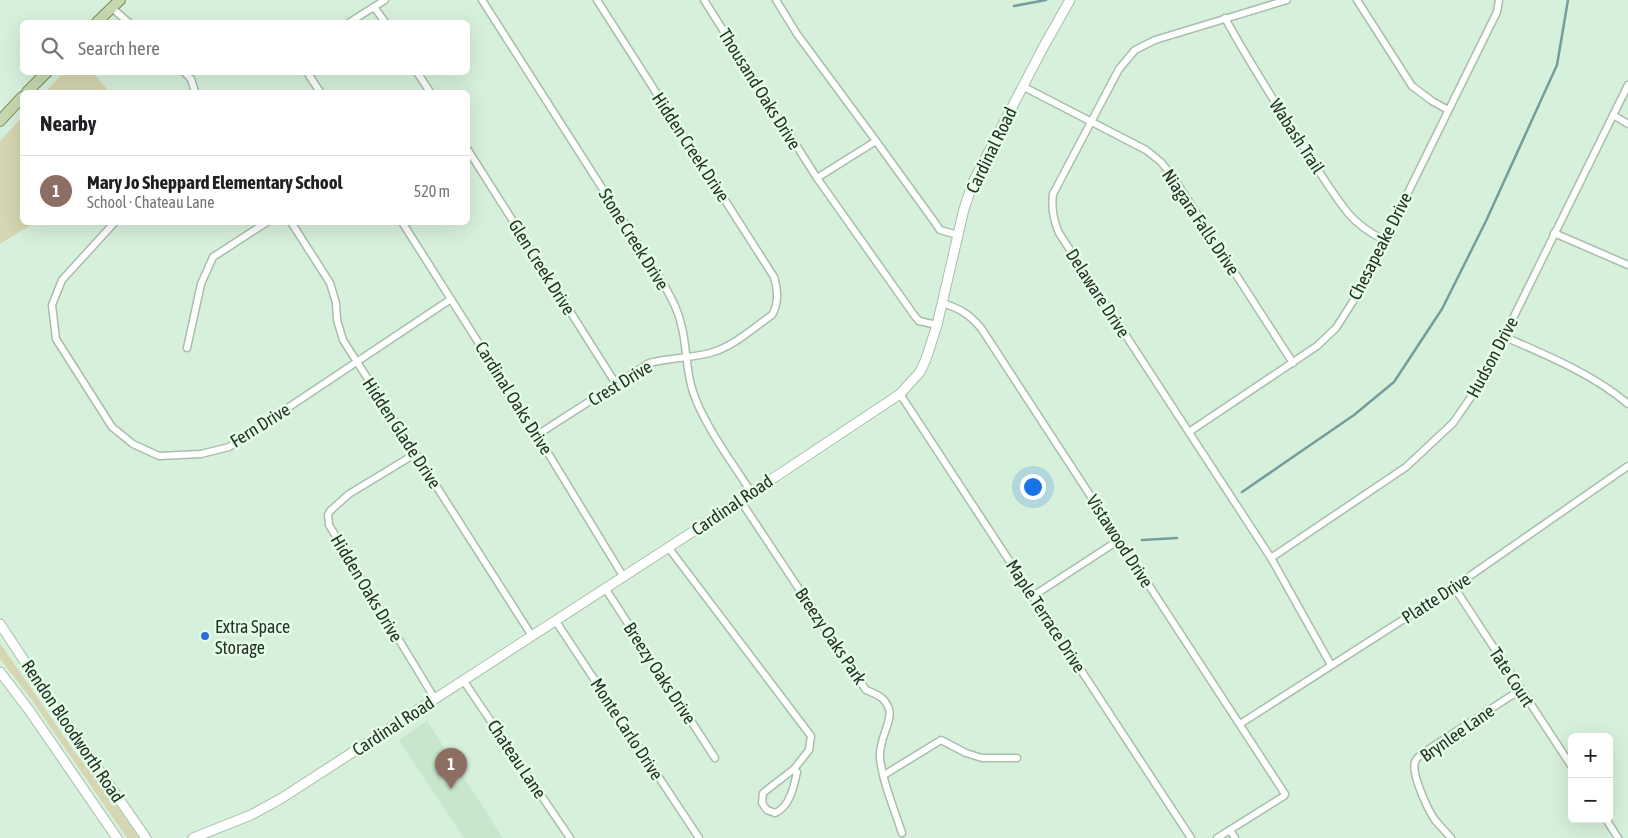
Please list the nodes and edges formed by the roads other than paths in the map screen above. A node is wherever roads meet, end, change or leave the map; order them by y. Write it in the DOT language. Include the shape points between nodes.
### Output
graph roads {
  1 [pos="120,0"];
  2 [pos="385,0"];
  3 [pos="482,0"];
  4 [pos="597,0"];
  5 [pos="704,0"];
  6 [pos="776,0"];
  7 [pos="1070,0"];
  8 [pos="1288,0"];
  9 [pos="1357,0"];
  10 [pos="1499,0"];
  11 [pos="374,7"];
  12 [pos="112,8"];
  13 [pos="1225,18"];
  14 [pos="99,20"];
  15 [pos="126,20"];
  16 [pos="353,20"];
  17 [pos="384,20"];
  18 [pos="44,75"];
  19 [pos="187,75"];
  20 [pos="309,75"];
  21 [pos="419,75"];
  22 [pos="1628,85"];
  23 [pos="1024,86"];
  24 [pos="29,90"];
  25 [pos="194,90"];
  26 [pos="319,90"];
  27 [pos="429,90"];
  28 [pos="20,99"];
  29 [pos="1448,110"];
  30 [pos="1613,116"];
  31 [pos="0,121"];
  32 [pos="1089,122"];
  33 [pos="1628,124"];
  34 [pos="876,141"];
  35 [pos="470,153"];
  36 [pos="816,178"];
  37 [pos="112,225"];
  38 [pos="262,225"];
  39 [pos="293,225"];
  40 [pos="404,225"];
  41 [pos="1554,233"];
  42 [pos="958,235"];
  43 [pos="1384,240"];
  44 [pos="1628,265"];
  45 [pos="778,297"];
  46 [pos="451,300"];
  47 [pos="942,303"];
  48 [pos="937,325"];
  49 [pos="1505,337"];
  50 [pos="187,348"];
  51 [pos="686,356"];
  52 [pos="357,363"];
  53 [pos="1293,363"];
  54 [pos="616,384"];
  55 [pos="900,394"];
  56 [pos="1628,404"];
  57 [pos="1189,432"];
  58 [pos="537,435"];
  59 [pos="415,454"];
  60 [pos="1628,466"];
  61 [pos="751,492"];
  62 [pos="740,500"];
  63 [pos="1119,540"];
  64 [pos="668,547"];
  65 [pos="1271,558"];
  66 [pos="623,576"];
  67 [pos="1454,586"];
  68 [pos="605,588"];
  69 [pos="1032,596"];
  70 [pos="556,620"];
  71 [pos="0,624"];
  72 [pos="532,636"];
  73 [pos="1331,665"];
  74 [pos="0,672"];
  75 [pos="463,680"];
  76 [pos="1520,690"];
  77 [pos="435,699"];
  78 [pos="1240,724"];
  79 [pos="715,758"];
  80 [pos="1017,758"];
  81 [pos="1568,761"];
  82 [pos="794,769"];
  83 [pos="884,775"];
  84 [pos="1609,823"];
  85 [pos="1230,830"];
  86 [pos="902,833"];
  87 [pos="117,838"];
  88 [pos="146,838"];
  89 [pos="193,838"];
  90 [pos="570,838"];
  91 [pos="699,838"];
  92 [pos="1191,838"];
  93 [pos="1217,838"];
  94 [pos="1235,838"];
  95 [pos="1451,838"];
  96 [pos="1618,838"];
  1 -- 12 [label="main road"];
  2 -- 11 [label="street"];
  3 -- 51 [label="street, Stone Creek Drive" via="664,285 682,327"];
  4 -- 45 [label="street, Hidden Creek Drive" via="774,277"];
  5 -- 36 [label="street, Thousand Oaks Drive"];
  6 -- 34 [label="street" via="797,34"];
  7 -- 23 [label="street, Cardinal Road"];
  8 -- 13 [label="street, Delaware Drive"];
  9 -- 29 [label="street" via="1412,86"];
  10 -- 29 [label="street, Chesapeake Drive" via="1497,12"];
  11 -- 16 [label="street"];
  11 -- 17 [label="street"];
  12 -- 14 [label="main road"];
  12 -- 15 [label="street"];
  13 -- 32 [label="street, Delaware Drive" via="1155,40 1135,50 1119,69"];
  13 -- 43 [label="street, Wabash Trail" via="1335,196 1360,226"];
  18 -- 24 [label="main road"];
  19 -- 25 [label="street"];
  20 -- 26 [label="street"];
  21 -- 27 [label="street"];
  22 -- 30 [label="street, Hudson Drive"];
  23 -- 32 [label="street, Niagara Falls Drive"];
  23 -- 42 [label="street, Cardinal Road" via="973,182"];
  28 -- 31 [label="main road"];
  29 -- 43 [label="street, Chesapeake Drive"];
  30 -- 33 [label="street"];
  30 -- 41 [label="street, Hudson Drive"];
  32 -- 53 [label="street, Niagara Falls Drive" via="1146,150 1161,162"];
  32 -- 57 [label="street, Delaware Drive" via="1053,194 1051,203 1055,224"];
  34 -- 36 [label="street"];
  34 -- 42 [label="street" via="940,230"];
  35 -- 54 [label="street, Glen Creek Drive"];
  36 -- 48 [label="street, Thousand Oaks Drive" via="914,315 919,321"];
  37 -- 52 [label="street, Fern Drive" via="62,280 52,305 56,339 112,427 133,444 159,456 201,454 229,447"];
  38 -- 50 [label="street" via="213,257 201,284"];
  39 -- 52 [label="street, Hidden Glade Drive" via="330,283 343,340"];
  40 -- 46 [label="street, Cardinal Oaks Drive"];
  41 -- 44 [label="street"];
  41 -- 49 [label="street, Hudson Drive"];
  42 -- 47 [label="street, Cardinal Road"];
  43 -- 53 [label="street, Chesapeake Drive" via="1359,292 1336,328"];
  45 -- 51 [label="street, Crest Drive" via="772,315 730,344 708,354"];
  46 -- 52 [label="street, Fern Drive"];
  46 -- 58 [label="street, Cardinal Oaks Drive"];
  47 -- 48 [label="street, Cardinal Road"];
  47 -- 63 [label="street, Vistawood Drive" via="964,311 981,328"];
  48 -- 55 [label="street, Cardinal Road" via="920,372"];
  49 -- 56 [label="street" via="1588,377"];
  49 -- 65 [label="street, Hudson Drive" via="1471,397 1453,423 1430,446 1406,467"];
  51 -- 54 [label="street, Crest Drive" via="649,363"];
  51 -- 61 [label="street, Stone Creek Drive" via="692,391 699,407"];
  52 -- 59 [label="street, Hidden Glade Drive"];
  53 -- 57 [label="street, Chesapeake Drive"];
  54 -- 58 [label="street, Crest Drive"];
  55 -- 61 [label="street, Cardinal Road"];
  55 -- 69 [label="street, Maple Terrace Drive"];
  57 -- 65 [label="street, Delaware Drive"];
  58 -- 66 [label="street, Cardinal Oaks Drive"];
  59 -- 72 [label="street, Hidden Glade Drive"];
  59 -- 77 [label="street, Hidden Oaks Drive" via="349,494 334,506 328,520"];
  60 -- 67 [label="street, Platte Drive"];
  61 -- 62 [label="street, Cardinal Road"];
  62 -- 64 [label="street, Cardinal Road"];
  62 -- 83 [label="street, Breezy Oaks Park" via="866,690 880,696 888,707 889,721 880,748"];
  63 -- 69 [label="street"];
  63 -- 78 [label="street, Vistawood Drive"];
  64 -- 66 [label="street, Cardinal Road"];
  64 -- 82 [label="street" via="811,736 809,750"];
  65 -- 73 [label="street, Delaware Drive"];
  66 -- 68 [label="street, Cardinal Road"];
  67 -- 73 [label="street, Platte Drive"];
  67 -- 76 [label="street, Tate Court"];
  68 -- 70 [label="street, Cardinal Road"];
  68 -- 79 [label="street, Breezy Oaks Drive"];
  69 -- 92 [label="street, Maple Terrace Drive"];
  70 -- 72 [label="street, Cardinal Road"];
  70 -- 91 [label="street, Monte Carlo Drive"];
  71 -- 88 [label="street, Rendon Bloodworth Road"];
  72 -- 75 [label="street, Cardinal Road"];
  73 -- 78 [label="street, Platte Drive"];
  74 -- 87 [label="street, Rendon Bloodworth Road"];
  75 -- 77 [label="street, Cardinal Road"];
  75 -- 90 [label="street, Chateau Lane"];
  76 -- 81 [label="street, Tate Court"];
  76 -- 95 [label="street, Brynlee Lane" via="1418,756 1415,762 1414,770 1427,806"];
  77 -- 89 [label="street, Cardinal Road" via="282,798 251,815"];
  78 -- 85 [label="street, Vistawood Drive" via="1285,795"];
  80 -- 83 [label="street" via="982,758 941,740"];
  82 -- 82 [label="street" via="797,772 786,804 775,813 767,810 762,803 763,793"];
  83 -- 86 [label="street, Breezy Oaks Park"];
  84 -- 96 [label="street"];
  85 -- 93 [label="street"];
  85 -- 94 [label="street"];
}
